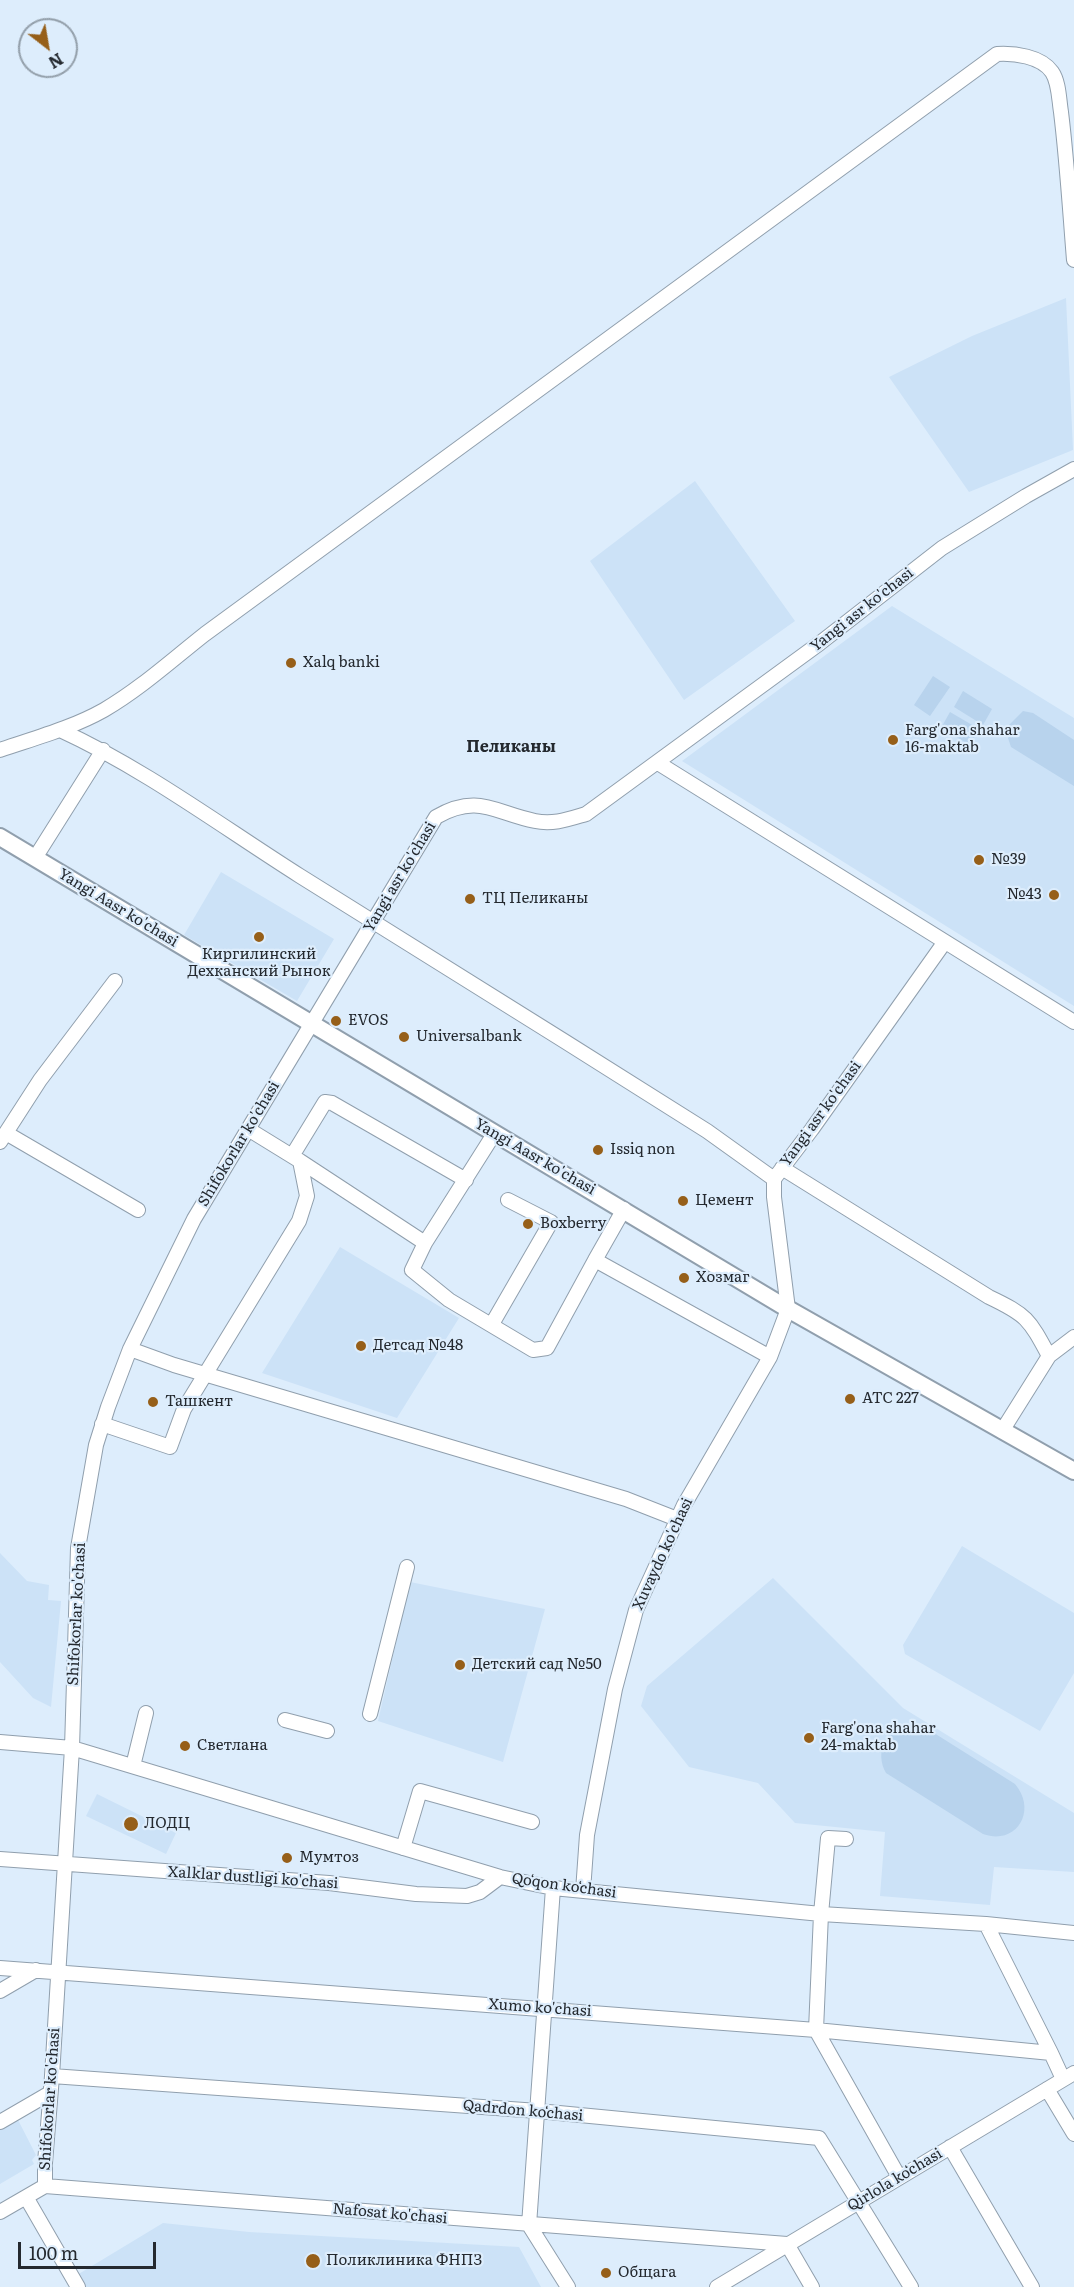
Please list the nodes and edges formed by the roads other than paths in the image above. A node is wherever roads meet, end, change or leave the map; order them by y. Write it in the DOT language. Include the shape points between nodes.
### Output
graph roads {
  1 [pos="1074,260"];
  2 [pos="1074,469"];
  3 [pos="60,730"];
  4 [pos="0,750"];
  5 [pos="103,750"];
  6 [pos="658,763"];
  7 [pos="0,837"];
  8 [pos="35,858"];
  9 [pos="373,922"];
  10 [pos="944,943"];
  11 [pos="115,981"];
  12 [pos="1074,1022"];
  13 [pos="312,1023"];
  14 [pos="248,1129"];
  15 [pos="494,1134"];
  16 [pos="3,1138"];
  17 [pos="296,1158"];
  18 [pos="778,1173"];
  19 [pos="466,1180"];
  20 [pos="508,1200"];
  21 [pos="624,1209"];
  22 [pos="138,1210"];
  23 [pos="425,1243"];
  24 [pos="595,1260"];
  25 [pos="788,1309"];
  26 [pos="492,1324"];
  27 [pos="1074,1337"];
  28 [pos="130,1349"];
  29 [pos="1048,1356"];
  30 [pos="770,1357"];
  31 [pos="205,1372"];
  32 [pos="102,1424"];
  33 [pos="1002,1431"];
  34 [pos="1074,1471"];
  35 [pos="677,1519"];
  36 [pos="407,1567"];
  37 [pos="146,1713"];
  38 [pos="370,1714"];
  39 [pos="285,1719"];
  40 [pos="327,1731"];
  41 [pos="0,1742"];
  42 [pos="72,1748"];
  43 [pos="133,1766"];
  44 [pos="532,1822"];
  45 [pos="846,1839"];
  46 [pos="403,1848"];
  47 [pos="0,1859"];
  48 [pos="65,1865"];
  49 [pos="500,1877"];
  50 [pos="553,1888"];
  51 [pos="583,1891"];
  52 [pos="821,1914"];
  53 [pos="986,1924"];
  54 [pos="1074,1933"];
  55 [pos="0,1968"];
  56 [pos="36,1970"];
  57 [pos="59,1971"];
  58 [pos="0,1991"];
  59 [pos="546,2008"];
  60 [pos="816,2030"];
  61 [pos="1051,2053"];
  62 [pos="52,2076"];
  63 [pos="1068,2076"];
  64 [pos="1047,2089"];
  65 [pos="50,2093"];
  66 [pos="538,2111"];
  67 [pos="0,2121"];
  68 [pos="1074,2134"];
  69 [pos="950,2147"];
  70 [pos="899,2177"];
  71 [pos="45,2186"];
  72 [pos="26,2197"];
  73 [pos="859,2201"];
  74 [pos="0,2212"];
  75 [pos="529,2225"];
  76 [pos="787,2244"];
  77 [pos="78,2287"];
  78 [pos="568,2287"];
  79 [pos="717,2287"];
  80 [pos="812,2287"];
  81 [pos="911,2287"];
  82 [pos="1032,2287"];
  1 -- 3 [label="street" via="1068,166 1052,71 1018,53 997,54 122,698"];
  2 -- 6 [label="street, Yangi asr ko'chasi" via="942,548"];
  3 -- 4 [label="street"];
  3 -- 5 [label="street"];
  5 -- 8 [label="street"];
  5 -- 9 [label="street"];
  6 -- 9 [label="street, Yangi asr ko'chasi" via="586,814 569,820 536,821 474,804 450,809 436,817"];
  6 -- 10 [label="street"];
  7 -- 8 [label="main road, Yangi Aasr ko'chasi"];
  8 -- 13 [label="main road, Yangi Aasr ko'chasi"];
  9 -- 13 [label="street, Yangi asr ko'chasi"];
  9 -- 18 [label="street"];
  10 -- 12 [label="street"];
  10 -- 18 [label="street, Yangi asr ko'chasi"];
  11 -- 16 [label="street" via="40,1080"];
  13 -- 14 [label="street, Shifokorlar ko'chasi"];
  13 -- 15 [label="main road, Yangi Aasr ko'chasi"];
  14 -- 17 [label="street"];
  14 -- 28 [label="street, Shifokorlar ko'chasi" via="194,1219"];
  15 -- 19 [label="street"];
  15 -- 21 [label="main road, Yangi Aasr ko'chasi"];
  16 -- 22 [label="street"];
  17 -- 19 [label="street" via="326,1102"];
  17 -- 23 [label="street"];
  17 -- 31 [label="street" via="307,1196 298,1221"];
  18 -- 25 [label="street, Yangi asr ko'chasi" via="774,1197"];
  18 -- 29 [label="street" via="1018,1310"];
  19 -- 23 [label="street"];
  20 -- 26 [label="street" via="551,1222"];
  21 -- 24 [label="street"];
  21 -- 25 [label="main road, Yangi Aasr ko'chasi"];
  23 -- 26 [label="street" via="412,1270 449,1300"];
  24 -- 26 [label="street" via="547,1348 533,1350"];
  24 -- 30 [label="street"];
  25 -- 30 [label="street, Xuvaydo ko'chasi"];
  25 -- 33 [label="main road, Yangi Aasr ko'chasi"];
  27 -- 29 [label="street"];
  28 -- 31 [label="street"];
  28 -- 32 [label="street, Shifokorlar ko'chasi"];
  29 -- 33 [label="street"];
  30 -- 35 [label="street, Xuvaydo ko'chasi"];
  31 -- 32 [label="street" via="184,1409 170,1446"];
  31 -- 35 [label="street" via="626,1499"];
  32 -- 42 [label="street, Shifokorlar ko'chasi" via="78,1548"];
  33 -- 34 [label="main road, Yangi Aasr ko'chasi"];
  35 -- 51 [label="street, Xuvaydo ko'chasi" via="636,1610 615,1689 587,1835"];
  36 -- 38 [label="street"];
  37 -- 43 [label="street"];
  39 -- 40 [label="street"];
  41 -- 42 [label="street, Qoʻqon koʻchasi"];
  42 -- 43 [label="street, Qoʻqon koʻchasi"];
  42 -- 48 [label="street, Shifokorlar ko'chasi"];
  43 -- 46 [label="street, Qoʻqon koʻchasi"];
  44 -- 46 [label="street" via="420,1791"];
  45 -- 52 [label="street" via="828,1838"];
  46 -- 49 [label="street, Qoʻqon koʻchasi"];
  47 -- 48 [label="street, Xalklar dustligi ko'chasi"];
  48 -- 49 [label="street, Xalklar dustligi ko'chasi" via="467,1896 480,1892"];
  48 -- 57 [label="street, Shifokorlar ko'chasi"];
  49 -- 50 [label="street, Qoʻqon koʻchasi"];
  50 -- 51 [label="street, Qoʻqon koʻchasi"];
  50 -- 59 [label="street"];
  51 -- 52 [label="street, Qoʻqon koʻchasi"];
  52 -- 53 [label="street, Qoʻqon koʻchasi"];
  52 -- 60 [label="street"];
  53 -- 54 [label="street, Qoʻqon koʻchasi"];
  53 -- 61 [label="street"];
  55 -- 56 [label="street, Xumo ko'chasi"];
  56 -- 57 [label="street, Xumo ko'chasi"];
  56 -- 58 [label="street"];
  57 -- 59 [label="street, Xumo ko'chasi"];
  57 -- 62 [label="street, Shifokorlar ko'chasi"];
  59 -- 60 [label="street, Xumo ko'chasi"];
  59 -- 66 [label="street"];
  60 -- 61 [label="street, Xumo ko'chasi"];
  60 -- 70 [label="street"];
  61 -- 63 [label="street"];
  62 -- 65 [label="street, Shifokorlar ko'chasi"];
  62 -- 66 [label="street, Qadrdon koʻchasi"];
  63 -- 64 [label="street, Qirlola koʻchasi"];
  64 -- 68 [label="street"];
  64 -- 69 [label="street, Qirlola koʻchasi"];
  65 -- 67 [label="street"];
  65 -- 71 [label="street, Shifokorlar ko'chasi"];
  66 -- 73 [label="street, Qadrdon koʻchasi" via="819,2138"];
  66 -- 75 [label="street"];
  69 -- 70 [label="street, Qirlola koʻchasi"];
  69 -- 82 [label="street"];
  70 -- 73 [label="street, Qirlola koʻchasi"];
  71 -- 72 [label="street"];
  71 -- 75 [label="street, Nafosat ko'chasi"];
  72 -- 74 [label="street"];
  72 -- 77 [label="street"];
  73 -- 76 [label="street, Qirlola koʻchasi"];
  73 -- 81 [label="street, Qadrdon koʻchasi"];
  75 -- 76 [label="street, Nafosat ko'chasi"];
  75 -- 78 [label="street"];
  76 -- 79 [label="street, Qirlola koʻchasi"];
  76 -- 80 [label="street"];
}
